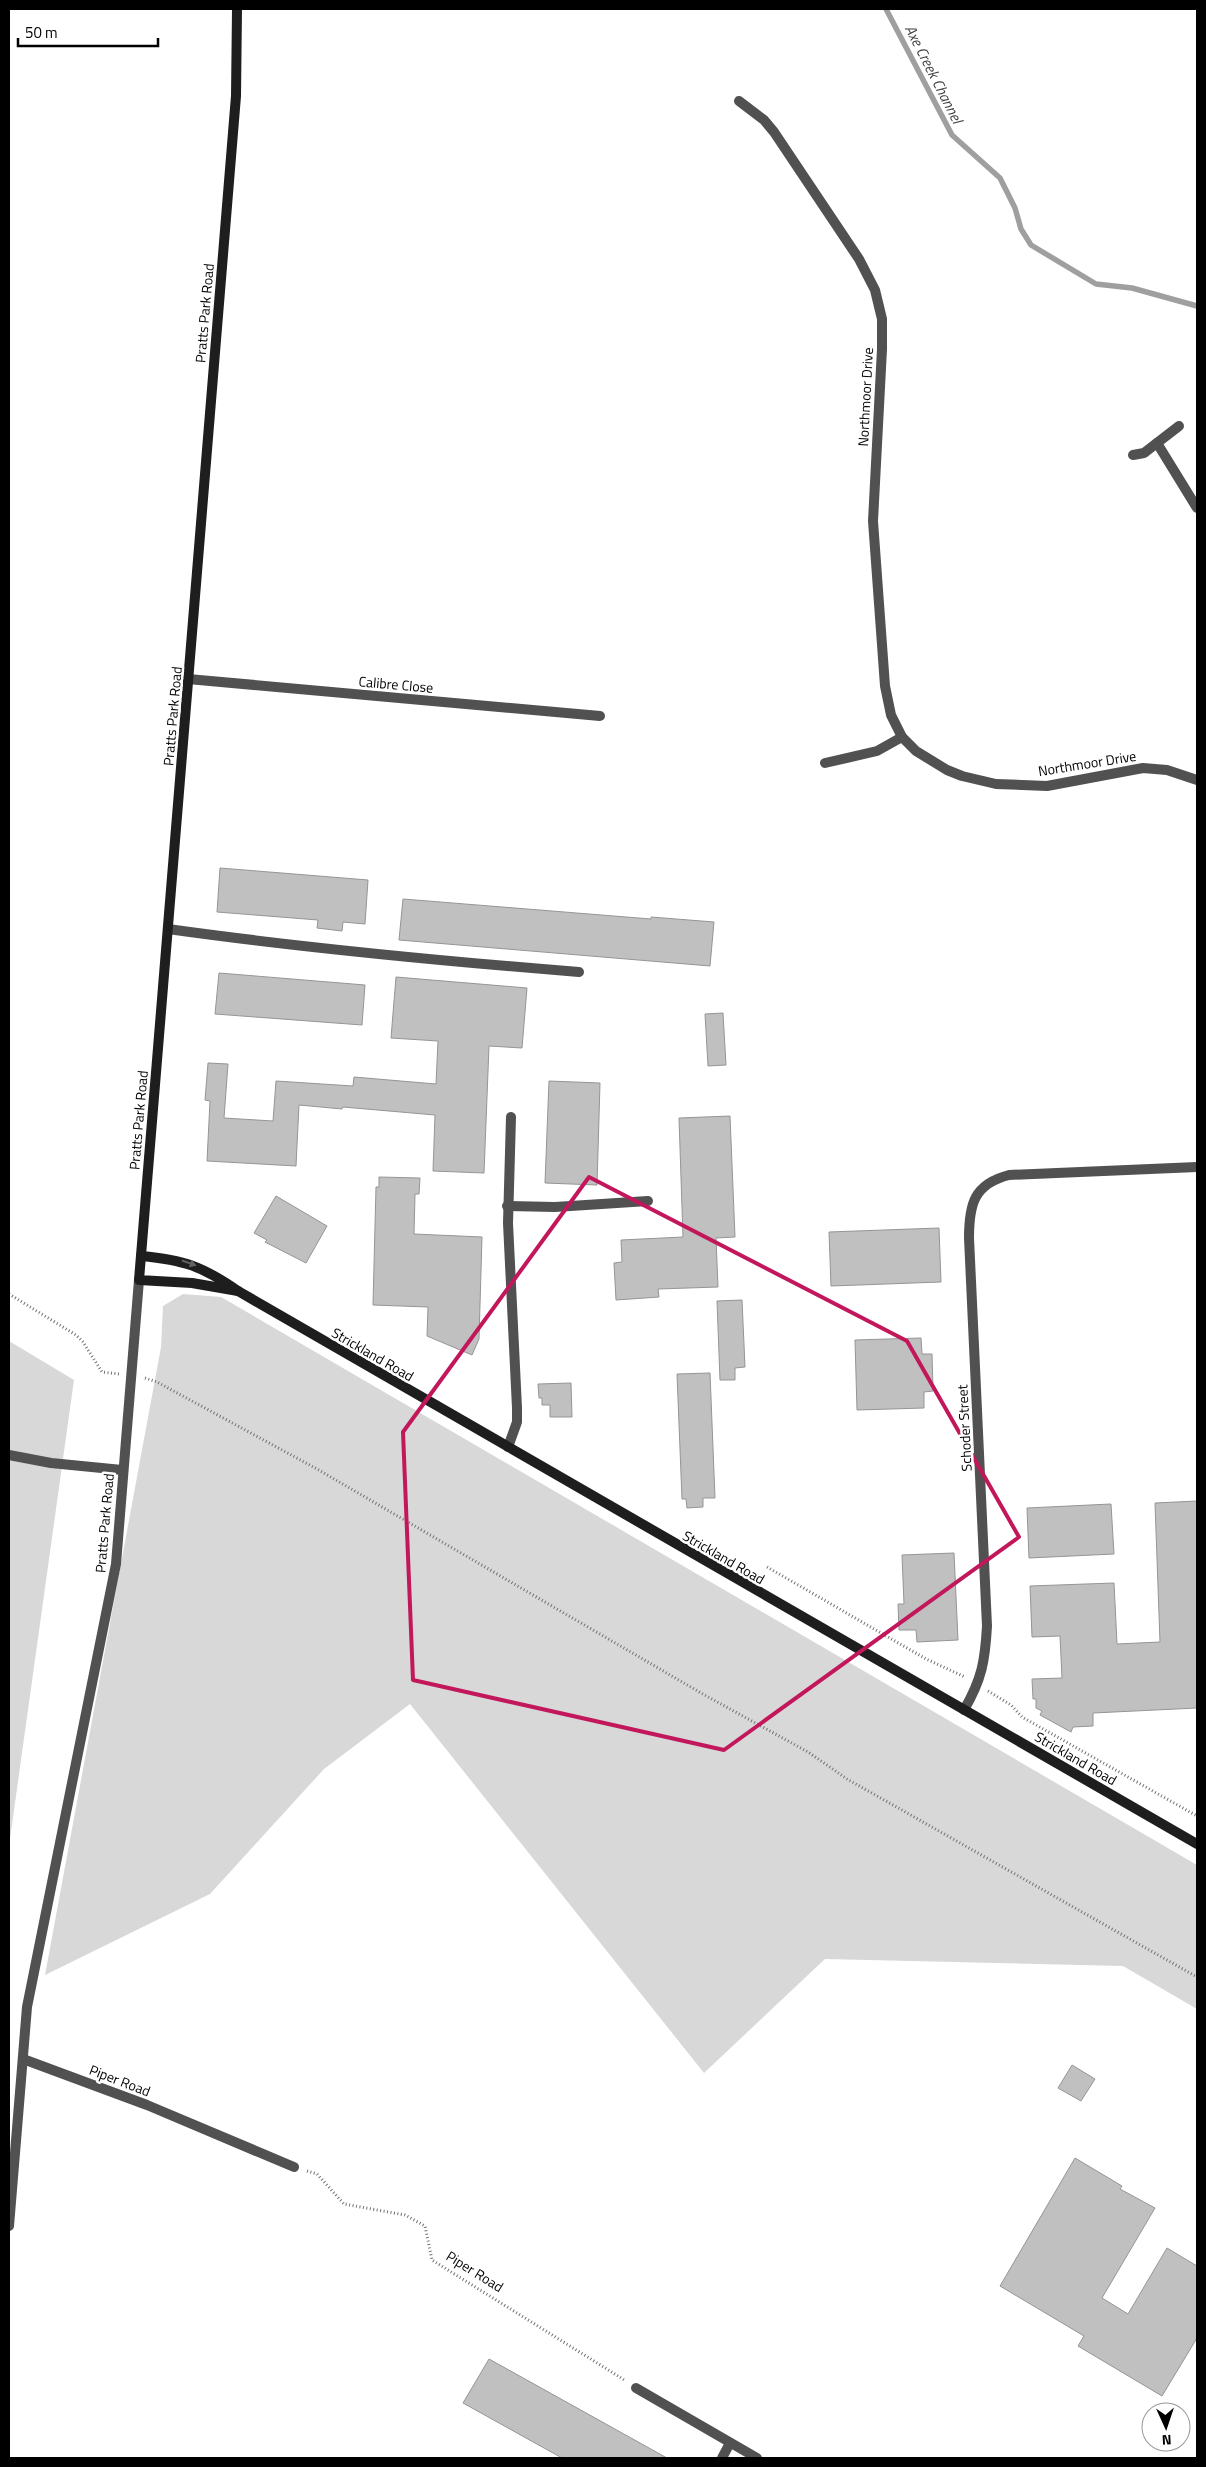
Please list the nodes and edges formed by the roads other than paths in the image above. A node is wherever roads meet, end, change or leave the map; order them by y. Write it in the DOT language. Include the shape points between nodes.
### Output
graph roads {
  1 [pos="237,9"];
  2 [pos="739,101"];
  3 [pos="1179,426"];
  4 [pos="1157,443"];
  5 [pos="1133,455"];
  6 [pos="1197,508"];
  7 [pos="188,679"];
  8 [pos="600,716"];
  9 [pos="902,737"];
  10 [pos="825,763"];
  11 [pos="1197,780"];
  12 [pos="168,929"];
  13 [pos="579,972"];
  14 [pos="511,1117"];
  15 [pos="1197,1167"];
  16 [pos="648,1201"];
  17 [pos="507,1206"];
  18 [pos="141,1256"];
  19 [pos="139,1280"];
  20 [pos="238,1291"];
  21 [pos="508,1447"];
  22 [pos="9,1456"];
  23 [pos="122,1470"];
  24 [pos="964,1710"];
  25 [pos="1197,1844"];
  26 [pos="23,2059"];
  27 [pos="294,2167"];
  28 [pos="9,2226"];
  29 [pos="636,2388"];
  30 [pos="730,2443"];
  31 [pos="722,2458"];
  32 [pos="757,2458"];
  1 -- 7 [label="street, Pratts Park Road" via="236,96"];
  2 -- 9 [label="street, Northmoor Drive" via="774,132 859,259 879,304 882,349 873,521 885,686 891,715"];
  3 -- 4 [label="street"];
  4 -- 5 [label="street" via="1144,453"];
  4 -- 6 [label="street"];
  7 -- 8 [label="street, Calibre Close"];
  7 -- 12 [label="street, Pratts Park Road"];
  9 -- 10 [label="street" via="885,748"];
  9 -- 11 [label="street, Northmoor Drive" via="916,751 947,770 996,784 1048,786 1144,768 1167,770"];
  12 -- 13 [label="street" via="422,959"];
  12 -- 18 [label="street, Pratts Park Road"];
  14 -- 17 [label="street"];
  15 -- 24 [label="street, Schoder Street" via="1023,1173 996,1178 986,1184 974,1200 969,1225 987,1626 986,1652 978,1685"];
  16 -- 17 [label="street" via="555,1207"];
  17 -- 21 [label="street" via="517,1408 517,1422"];
  18 -- 19 [label="street, Pratts Park Road"];
  18 -- 20 [label="street, Strickland Road, one-way" via="190,1264 214,1274"];
  19 -- 20 [label="street, Strickland Road" via="192,1282"];
  19 -- 23 [label="street, Pratts Park Road"];
  20 -- 21 [label="street, Strickland Road"];
  21 -- 24 [label="street, Strickland Road"];
  22 -- 23 [label="street"];
  23 -- 26 [label="street, Pratts Park Road" via="116,1564 27,2006"];
  24 -- 25 [label="street, Strickland Road"];
  26 -- 27 [label="street, Piper Road" via="147,2105"];
  26 -- 28 [label="street, Pratts Park Road"];
  29 -- 30 [label="street"];
  30 -- 31 [label="street"];
  30 -- 32 [label="street"];
}
